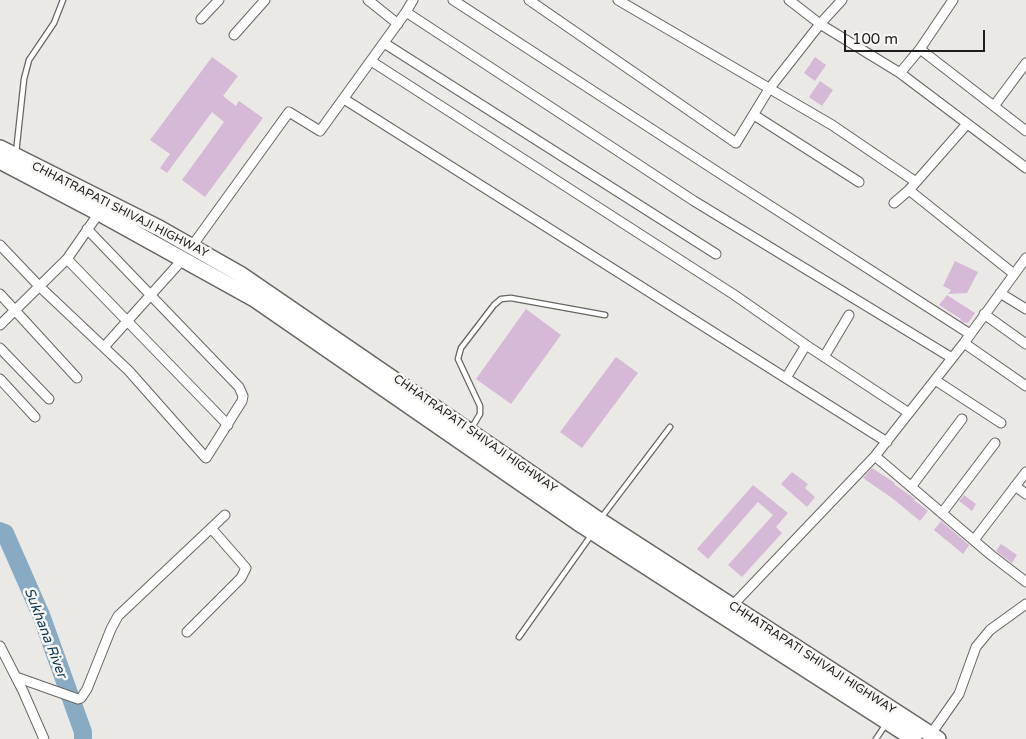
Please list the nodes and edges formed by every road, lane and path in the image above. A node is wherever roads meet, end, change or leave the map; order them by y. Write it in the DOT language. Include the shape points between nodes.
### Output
graph roads {
  1 [pos="63,0"];
  2 [pos="219,0"];
  3 [pos="265,0"];
  4 [pos="368,0"];
  5 [pos="413,0"];
  6 [pos="453,0"];
  7 [pos="529,0"];
  8 [pos="618,0"];
  9 [pos="790,0"];
  10 [pos="842,0"];
  11 [pos="953,0"];
  12 [pos="406,12"];
  13 [pos="201,19"];
  14 [pos="398,24"];
  15 [pos="820,24"];
  16 [pos="234,35"];
  17 [pos="384,43"];
  18 [pos="920,49"];
  19 [pos="370,61"];
  20 [pos="1026,63"];
  21 [pos="900,73"];
  22 [pos="769,89"];
  23 [pos="344,99"];
  24 [pos="994,106"];
  25 [pos="754,114"];
  26 [pos="967,124"];
  27 [pos="1026,131"];
  28 [pos="0,148"];
  29 [pos="15,156"];
  30 [pos="0,161"];
  31 [pos="1026,168"];
  32 [pos="859,182"];
  33 [pos="916,182"];
  34 [pos="909,190"];
  35 [pos="894,203"];
  36 [pos="98,213"];
  37 [pos="88,228"];
  38 [pos="0,244"];
  39 [pos="188,253"];
  40 [pos="716,254"];
  41 [pos="67,259"];
  42 [pos="1025,260"];
  43 [pos="1014,274"];
  44 [pos="39,286"];
  45 [pos="1000,293"];
  46 [pos="0,294"];
  47 [pos="151,294"];
  48 [pos="1026,309"];
  49 [pos="14,311"];
  50 [pos="984,314"];
  51 [pos="605,315"];
  52 [pos="849,315"];
  53 [pos="127,321"];
  54 [pos="0,325"];
  55 [pos="970,334"];
  56 [pos="964,344"];
  57 [pos="1026,344"];
  58 [pos="806,345"];
  59 [pos="104,347"];
  60 [pos="0,348"];
  61 [pos="824,357"];
  62 [pos="952,358"];
  63 [pos="77,378"];
  64 [pos="786,378"];
  65 [pos="0,379"];
  66 [pos="935,380"];
  67 [pos="1026,386"];
  68 [pos="49,399"];
  69 [pos="909,413"];
  70 [pos="35,417"];
  71 [pos="962,419"];
  72 [pos="1001,423"];
  73 [pos="228,426"];
  74 [pos="670,427"];
  75 [pos="470,430"];
  76 [pos="887,442"];
  77 [pos="994,443"];
  78 [pos="876,456"];
  79 [pos="1026,472"];
  80 [pos="911,486"];
  81 [pos="1015,486"];
  82 [pos="1026,494"];
  83 [pos="942,513"];
  84 [pos="225,515"];
  85 [pos="596,526"];
  86 [pos="211,528"];
  87 [pos="974,540"];
  88 [pos="1026,582"];
  89 [pos="1026,604"];
  90 [pos="728,611"];
  91 [pos="187,632"];
  92 [pos="519,637"];
  93 [pos="0,646"];
  94 [pos="16,677"];
  95 [pos="887,722"];
  96 [pos="934,737"];
  97 [pos="44,739"];
  98 [pos="876,739"];
  99 [pos="914,739"];
  1 -- 29 [label="lane" via="54,23 29,60"];
  2 -- 13 [label="street"];
  3 -- 16 [label="street"];
  4 -- 14 [label="street"];
  5 -- 12 [label="street"];
  6 -- 55 [label="street"];
  7 -- 25 [label="street" via="736,143"];
  8 -- 22 [label="street"];
  9 -- 15 [label="street"];
  10 -- 15 [label="street"];
  11 -- 18 [label="street"];
  12 -- 14 [label="street"];
  12 -- 62 [label="street" via="694,201"];
  14 -- 17 [label="street"];
  15 -- 21 [label="street"];
  15 -- 22 [label="street"];
  17 -- 19 [label="street"];
  17 -- 40 [label="street"];
  18 -- 21 [label="street"];
  18 -- 24 [label="street"];
  19 -- 23 [label="street"];
  19 -- 58 [label="street" via="725,288"];
  20 -- 24 [label="street"];
  21 -- 26 [label="street"];
  22 -- 25 [label="street"];
  22 -- 33 [label="street" via="832,125"];
  23 -- 39 [label="street" via="320,132 289,112"];
  23 -- 64 [label="street"];
  24 -- 27 [label="street"];
  25 -- 32 [label="street"];
  26 -- 31 [label="street"];
  26 -- 33 [label="street"];
  28 -- 29 [label="main road, CHHATRAPATI SHIVAJI HIGHWAY"];
  29 -- 39 [label="main road, CHHATRAPATI SHIVAJI HIGHWAY" via="159,228"];
  30 -- 36 [label="main road, CHHATRAPATI SHIVAJI HIGHWAY"];
  33 -- 34 [label="street"];
  34 -- 35 [label="street"];
  34 -- 43 [label="street"];
  36 -- 37 [label="street"];
  36 -- 39 [label="main road, CHHATRAPATI SHIVAJI HIGHWAY"];
  37 -- 41 [label="street"];
  37 -- 47 [label="street"];
  38 -- 44 [label="street"];
  39 -- 47 [label="street"];
  39 -- 75 [label="main road, CHHATRAPATI SHIVAJI HIGHWAY" via="248,279"];
  39 -- 85 [label="main road, CHHATRAPATI SHIVAJI HIGHWAY"];
  41 -- 44 [label="street"];
  41 -- 53 [label="street"];
  42 -- 43 [label="street"];
  43 -- 45 [label="street"];
  44 -- 49 [label="street"];
  44 -- 59 [label="street"];
  45 -- 48 [label="street"];
  45 -- 50 [label="street"];
  46 -- 49 [label="street"];
  47 -- 53 [label="street"];
  47 -- 73 [label="street" via="239,387 242,401"];
  49 -- 54 [label="street"];
  49 -- 63 [label="street"];
  50 -- 55 [label="street"];
  50 -- 57 [label="street"];
  51 -- 75 [label="lane" via="511,298 501,299 461,348 458,358 480,406 480,414"];
  52 -- 61 [label="street"];
  53 -- 59 [label="street"];
  53 -- 73 [label="street"];
  55 -- 56 [label="street"];
  56 -- 62 [label="street"];
  56 -- 67 [label="street"];
  58 -- 61 [label="street"];
  58 -- 64 [label="street"];
  59 -- 73 [label="street" via="206,458"];
  60 -- 68 [label="street"];
  61 -- 69 [label="street"];
  62 -- 66 [label="street"];
  64 -- 76 [label="street"];
  65 -- 70 [label="street"];
  66 -- 69 [label="street"];
  66 -- 72 [label="street"];
  69 -- 76 [label="street"];
  71 -- 80 [label="street"];
  74 -- 85 [label="lane"];
  75 -- 85 [label="main road, CHHATRAPATI SHIVAJI HIGHWAY"];
  76 -- 78 [label="street"];
  77 -- 83 [label="street"];
  78 -- 80 [label="street"];
  78 -- 90 [label="street"];
  79 -- 81 [label="street"];
  80 -- 83 [label="street"];
  81 -- 82 [label="street"];
  81 -- 87 [label="street"];
  83 -- 87 [label="street"];
  84 -- 86 [label="street"];
  85 -- 90 [label="main road, CHHATRAPATI SHIVAJI HIGHWAY"];
  85 -- 92 [label="lane"];
  86 -- 91 [label="street" via="246,568 241,578"];
  86 -- 94 [label="street" via="118,616 81,698"];
  87 -- 88 [label="street"];
  89 -- 96 [label="street" via="990,630 976,648 959,694"];
  90 -- 95 [label="main road, CHHATRAPATI SHIVAJI HIGHWAY"];
  90 -- 96 [label="main road, CHHATRAPATI SHIVAJI HIGHWAY"];
  93 -- 94 [label="street"];
  94 -- 97 [label="street"];
  95 -- 98 [label="lane"];
  95 -- 99 [label="main road, CHHATRAPATI SHIVAJI HIGHWAY"];
}
